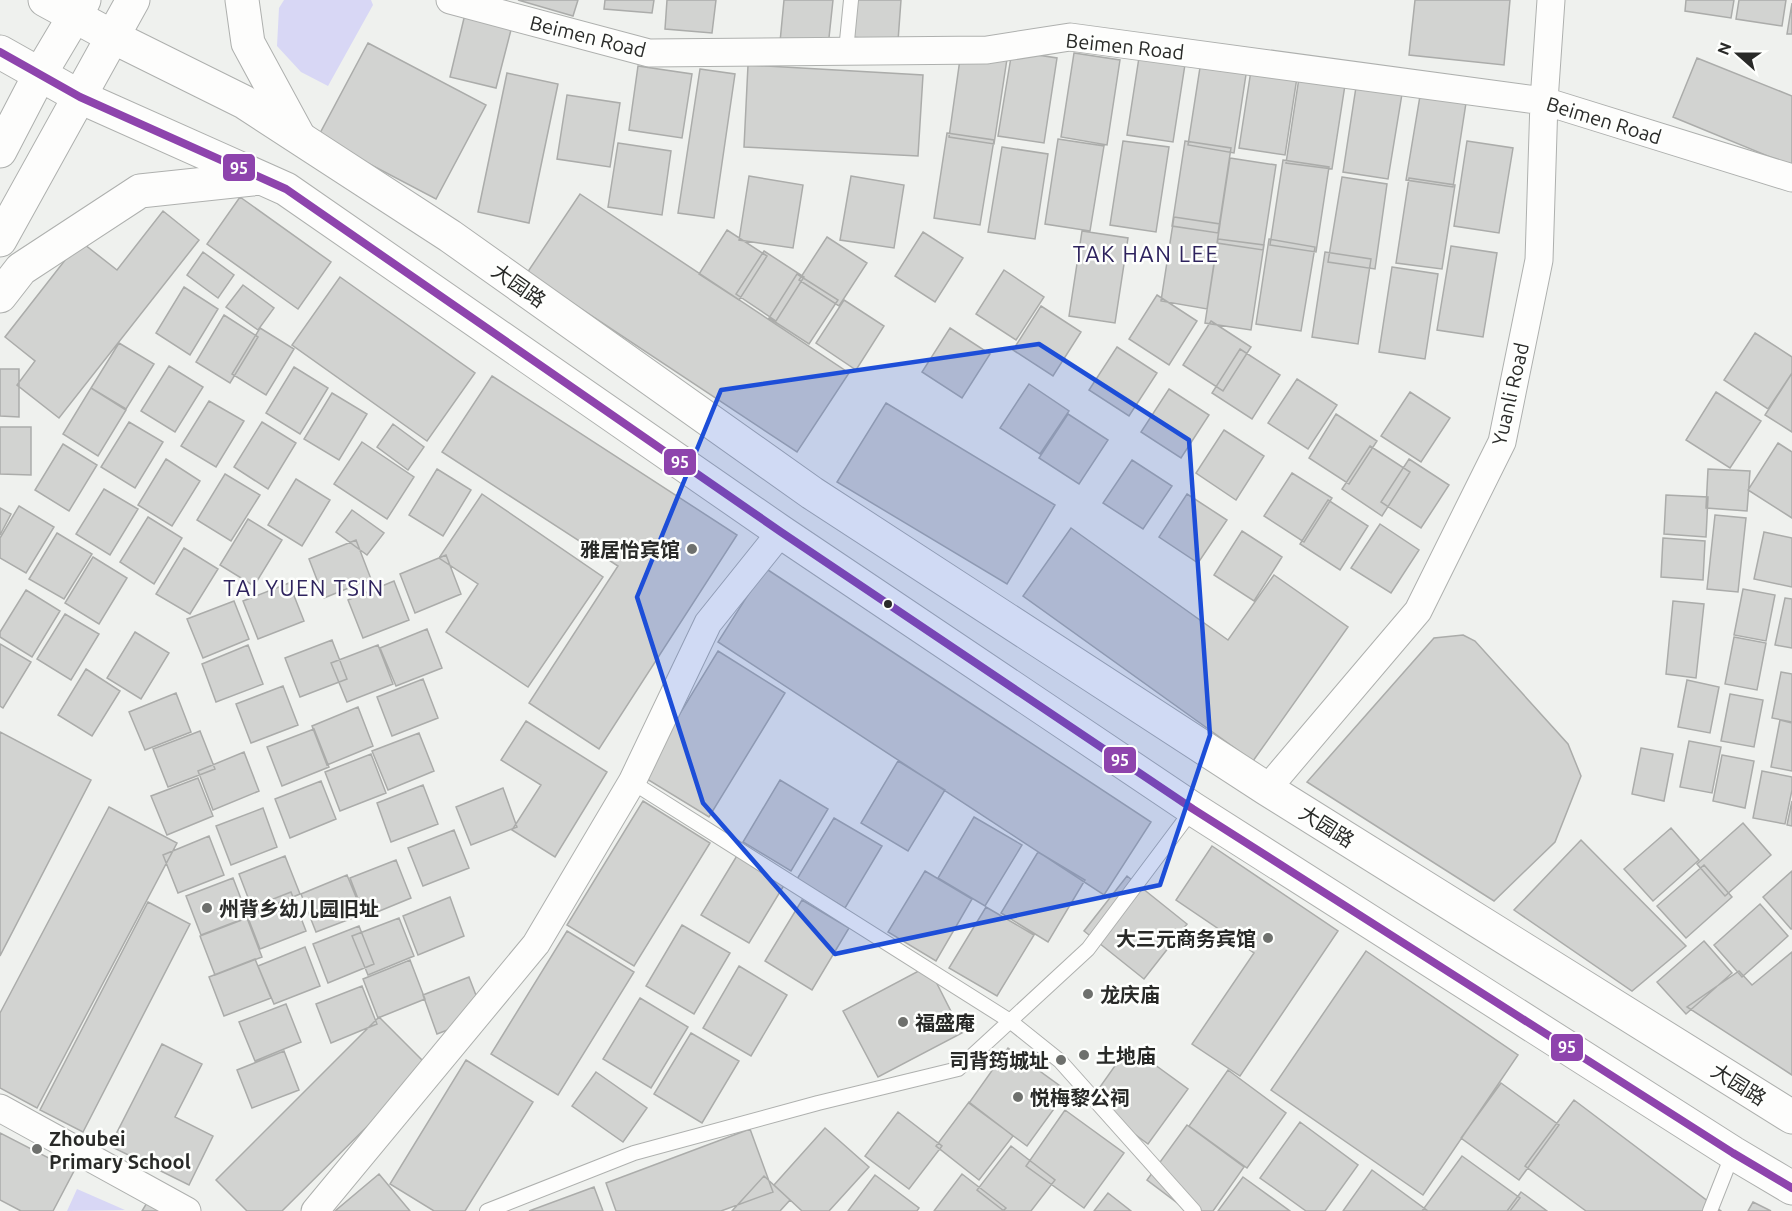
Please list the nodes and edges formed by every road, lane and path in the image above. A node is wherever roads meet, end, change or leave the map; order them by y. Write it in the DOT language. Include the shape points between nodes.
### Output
graph roads {
  1 [pos="45,0"];
  2 [pos="134,0"];
  3 [pos="242,0"];
  4 [pos="450,0"];
  5 [pos="851,0"];
  6 [pos="1551,0"];
  7 [pos="80,8"];
  8 [pos="113,37"];
  9 [pos="846,51"];
  10 [pos="0,52"];
  11 [pos="40,74"];
  12 [pos="80,97"];
  13 [pos="1544,101"];
  14 [pos="299,137"];
  15 [pos="0,151"];
  16 [pos="262,178"];
  17 [pos="1792,178"];
  18 [pos="0,240"];
  19 [pos="0,296"];
  20 [pos="781,532"];
  21 [pos="632,782"];
  22 [pos="1267,789"];
  23 [pos="1193,809"];
  24 [pos="1010,1021"];
  25 [pos="0,1108"];
  26 [pos="1792,1117"];
  27 [pos="1733,1153"];
  28 [pos="1792,1188"];
  29 [pos="187,1211"];
  30 [pos="315,1211"];
  31 [pos="487,1211"];
  32 [pos="1194,1211"];
  33 [pos="1710,1211"];
  1 -- 7 [label="main road, 大园路"];
  2 -- 8 [label="main road"];
  3 -- 14 [label="main road" via="248,44"];
  4 -- 9 [label="street, Beimen Road" via="649,53"];
  5 -- 9 [label="lane"];
  6 -- 13 [label="street, Yuanli Road"];
  7 -- 8 [label="main road, 大园路"];
  7 -- 11 [label="main road"];
  8 -- 12 [label="main road"];
  8 -- 14 [label="main road, 大园路" via="244,102"];
  9 -- 13 [label="street, Beimen Road" via="987,50 1070,37"];
  10 -- 11 [label="main road"];
  11 -- 12 [label="main road"];
  11 -- 15 [label="main road"];
  12 -- 16 [label="main road"];
  12 -- 18 [label="main road"];
  13 -- 17 [label="street, Beimen Road"];
  13 -- 22 [label="street, Yuanli Road" via="1539,260 1502,442 1418,611"];
  14 -- 22 [label="main road, 大园路" via="450,236 812,493"];
  16 -- 19 [label="main road" via="140,190 21,269"];
  16 -- 20 [label="main road" via="286,189"];
  20 -- 21 [label="street" via="708,622"];
  20 -- 23 [label="main road"];
  21 -- 24 [label="lane"];
  21 -- 30 [label="street" via="536,945"];
  22 -- 26 [label="main road, 大园路"];
  23 -- 24 [label="lane" via="1088,949"];
  23 -- 27 [label="main road"];
  24 -- 31 [label="lane" via="958,1069 634,1153"];
  24 -- 32 [label="lane" via="1060,1061"];
  25 -- 29 [label="street"];
  27 -- 28 [label="main road"];
  27 -- 33 [label="lane"];
}
